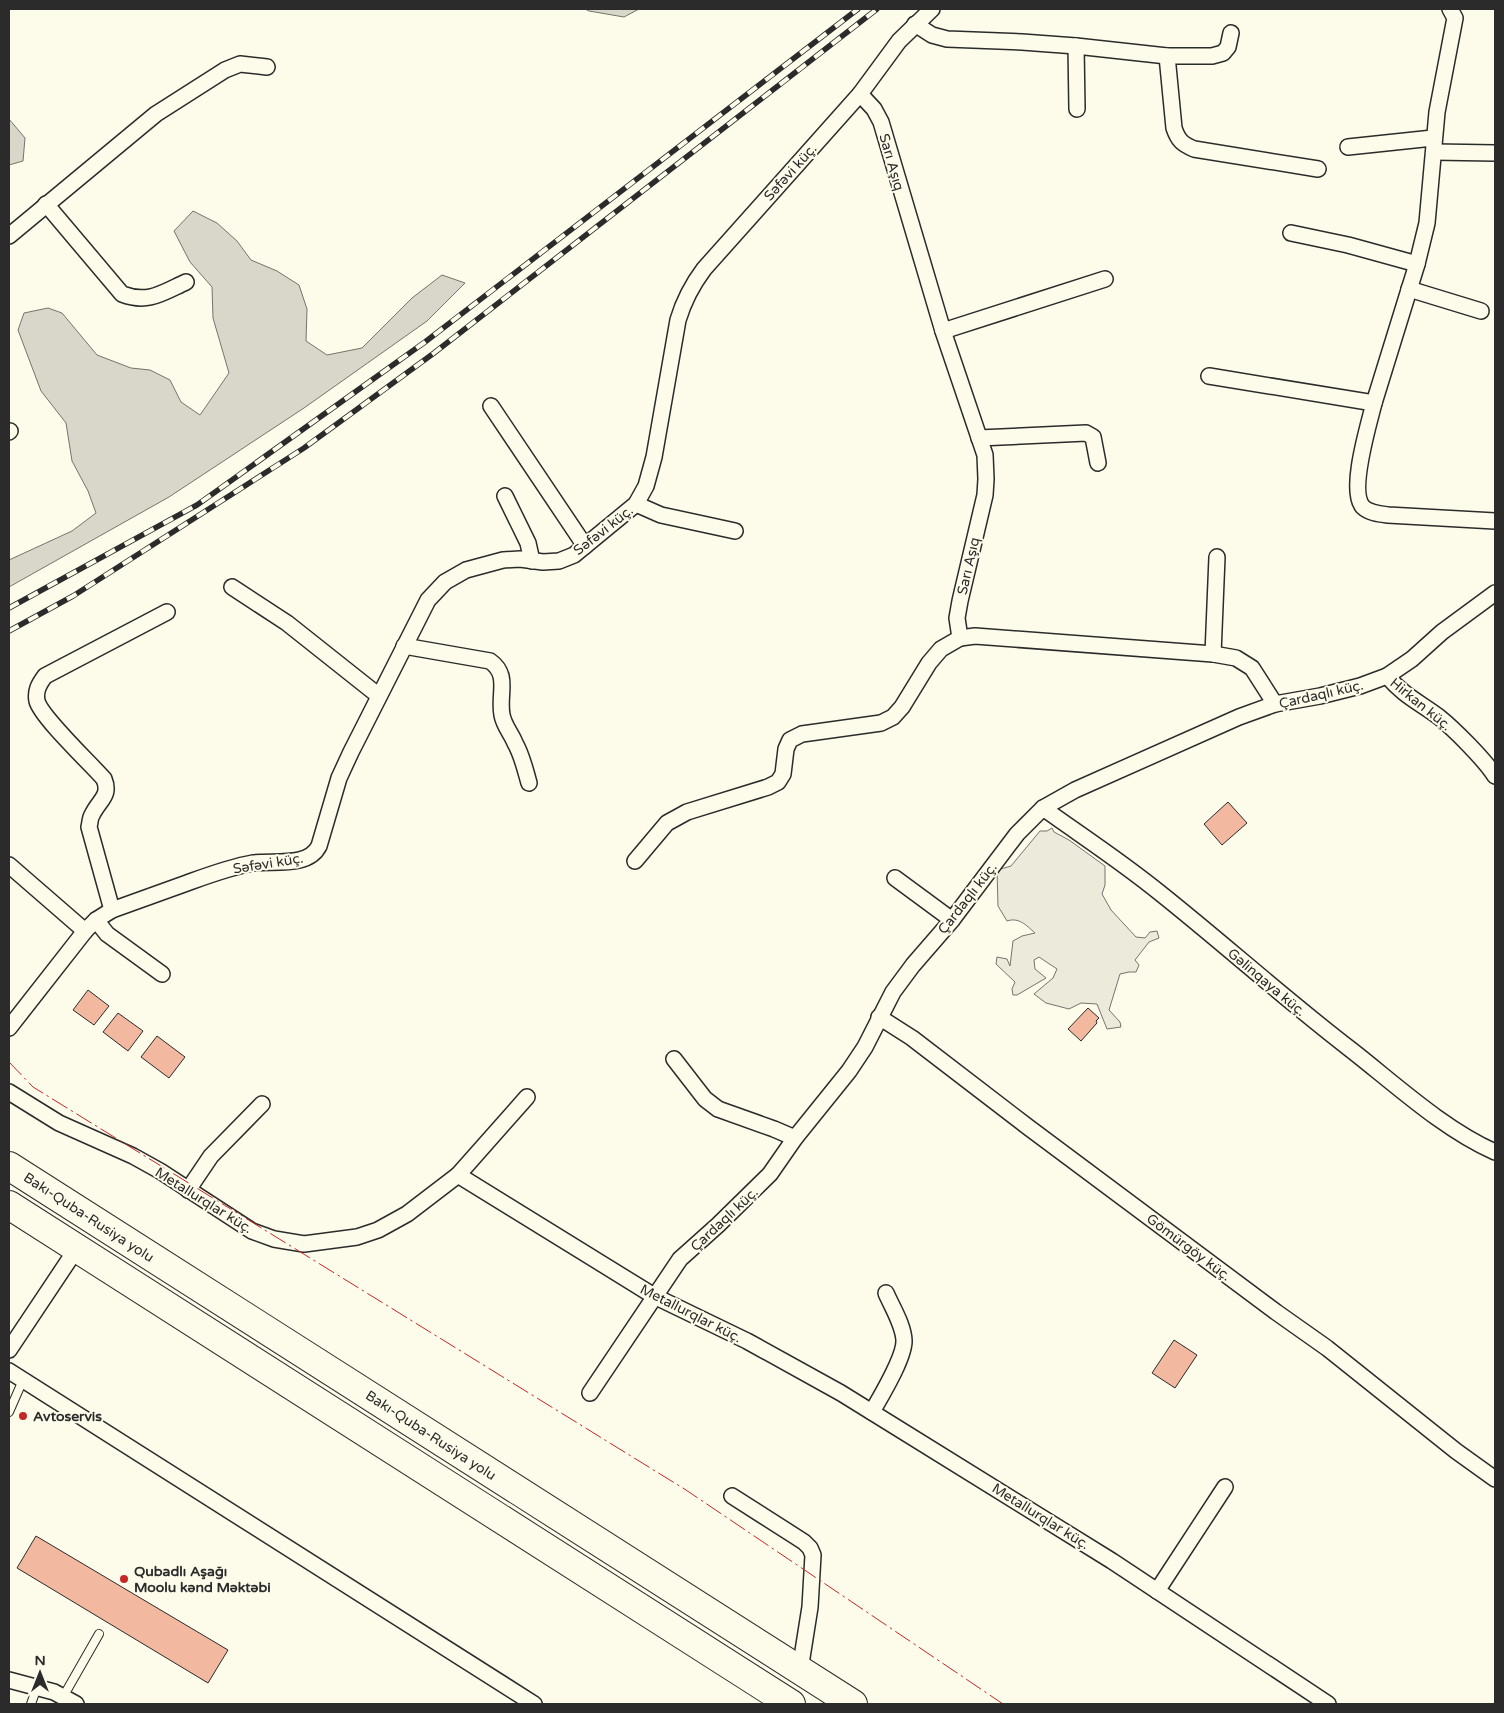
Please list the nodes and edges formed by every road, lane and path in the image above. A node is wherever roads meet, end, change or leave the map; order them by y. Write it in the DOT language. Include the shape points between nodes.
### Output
graph roads {
  1 [pos="932,9"];
  2 [pos="1450,9"];
  3 [pos="915,24"];
  4 [pos="1231,33"];
  5 [pos="1076,46"];
  6 [pos="1168,56"];
  7 [pos="267,67"];
  8 [pos="860,94"];
  9 [pos="1077,109"];
  10 [pos="1434,145"];
  11 [pos="1348,147"];
  12 [pos="1495,154"];
  13 [pos="1318,169"];
  14 [pos="46,204"];
  15 [pos="1291,233"];
  16 [pos="9,236"];
  17 [pos="1417,264"];
  18 [pos="1105,278"];
  19 [pos="186,282"];
  20 [pos="1409,289"];
  21 [pos="1481,311"];
  22 [pos="942,331"];
  23 [pos="1209,376"];
  24 [pos="1374,403"];
  25 [pos="491,406"];
  26 [pos="979,438"];
  27 [pos="1098,463"];
  28 [pos="505,496"];
  29 [pos="636,504"];
  30 [pos="1495,521"];
  31 [pos="735,531"];
  32 [pos="585,546"];
  33 [pos="1217,557"];
  34 [pos="532,561"];
  35 [pos="232,587"];
  36 [pos="1495,593"];
  37 [pos="167,612"];
  38 [pos="960,638"];
  39 [pos="404,646"];
  40 [pos="1213,654"];
  41 [pos="1387,676"];
  42 [pos="379,696"];
  43 [pos="1275,704"];
  44 [pos="1495,776"];
  45 [pos="529,783"];
  46 [pos="1043,808"];
  47 [pos="635,861"];
  48 [pos="9,866"];
  49 [pos="895,878"];
  50 [pos="112,910"];
  51 [pos="96,920"];
  52 [pos="952,920"];
  53 [pos="85,931"];
  54 [pos="162,974"];
  55 [pos="879,1018"];
  56 [pos="9,1028"];
  57 [pos="674,1059"];
  58 [pos="9,1092"];
  59 [pos="526,1097"];
  60 [pos="262,1104"];
  61 [pos="794,1138"];
  62 [pos="1495,1152"];
  63 [pos="9,1166"];
  64 [pos="458,1175"];
  65 [pos="188,1190"];
  66 [pos="9,1205"];
  67 [pos="77,1248"];
  68 [pos="886,1293"];
  69 [pos="654,1296"];
  70 [pos="9,1350"];
  71 [pos="9,1371"];
  72 [pos="23,1380"];
  73 [pos="590,1393"];
  74 [pos="9,1412"];
  75 [pos="872,1412"];
  76 [pos="1495,1479"];
  77 [pos="1225,1487"];
  78 [pos="732,1496"];
  79 [pos="1157,1591"];
  80 [pos="99,1634"];
  81 [pos="800,1670"];
  82 [pos="9,1680"];
  83 [pos="37,1687"];
  84 [pos="514,1699"];
  85 [pos="70,1701"];
  86 [pos="31,1704"];
  87 [pos="534,1704"];
  88 [pos="791,1704"];
  89 [pos="853,1704"];
  90 [pos="1328,1704"];
  1 -- 3 [label="street, Səfəvi küç."];
  2 -- 10 [label="street" via="1455,18"];
  3 -- 5 [label="street" via="932,35 947,39"];
  3 -- 8 [label="street, Səfəvi küç."];
  4 -- 6 [label="street" via="1223,53"];
  5 -- 6 [label="street"];
  5 -- 9 [label="street"];
  6 -- 13 [label="street" via="1174,128 1184,145"];
  7 -- 14 [label="street" via="240,64 225,70 156,114"];
  8 -- 22 [label="street, Sarı Aşıq" via="881,122"];
  8 -- 29 [label="street, Səfəvi küç." via="691,286 678,320 654,457 646,486"];
  10 -- 11 [label="street"];
  10 -- 12 [label="street"];
  10 -- 17 [label="street" via="1427,223"];
  14 -- 16 [label="street"];
  14 -- 19 [label="street" via="122,294 135,299 154,297"];
  15 -- 17 [label="street"];
  17 -- 20 [label="street"];
  18 -- 22 [label="street"];
  20 -- 21 [label="street"];
  20 -- 24 [label="street"];
  22 -- 26 [label="street, Sarı Aşıq"];
  23 -- 24 [label="street"];
  24 -- 30 [label="street" via="1358,482 1358,497 1363,507 1388,515"];
  25 -- 32 [label="street"];
  26 -- 27 [label="street" via="1086,434 1093,438"];
  26 -- 38 [label="street, Sarı Aşıq" via="985,456 985,495 957,618"];
  28 -- 34 [label="street" via="528,543"];
  29 -- 31 [label="street" via="661,514"];
  29 -- 32 [label="street, Səfəvi küç."];
  32 -- 34 [label="street, Səfəvi küç." via="559,560"];
  33 -- 40 [label="street"];
  34 -- 39 [label="street, Səfəvi küç." via="504,560 466,570 445,582 428,600"];
  35 -- 42 [label="street" via="288,623"];
  36 -- 41 [label="street, Çardaqlı küç."];
  37 -- 50 [label="street" via="45,676 37,688 37,702 47,718 108,787 91,816 89,826"];
  38 -- 40 [label="street" via="974,636"];
  38 -- 47 [label="street" via="941,649 929,663 893,717 881,723 802,734 790,740 783,774 778,782 687,812 667,823"];
  39 -- 42 [label="street, Səfəvi küç."];
  39 -- 45 [label="street" via="490,661 496,665 501,672 501,714 522,757"];
  40 -- 43 [label="street" via="1236,658 1252,668"];
  41 -- 43 [label="street, Çardaqlı küç." via="1320,696"];
  41 -- 44 [label="street, Hirkan küç." via="1398,690 1439,718"];
  42 -- 50 [label="street, Səfəvi küç." via="339,778 316,852 296,861 232,867"];
  43 -- 46 [label="street, Çardaqlı küç." via="1075,790"];
  46 -- 52 [label="street, Çardaqlı küç." via="1017,834"];
  46 -- 62 [label="street, Gəlinqaya küç." via="1159,892 1306,1015 1448,1125"];
  48 -- 53 [label="street"];
  49 -- 52 [label="street"];
  50 -- 51 [label="street, Səfəvi küç."];
  51 -- 53 [label="street, Səfəvi küç."];
  51 -- 54 [label="street" via="108,934"];
  52 -- 55 [label="street, Çardaqlı küç." via="912,965"];
  53 -- 56 [label="street, Səfəvi küç."];
  55 -- 61 [label="street, Çardaqlı küç." via="849,1071"];
  55 -- 76 [label="street, Gömürgöy küç." via="912,1038 1327,1348"];
  57 -- 61 [label="street" via="705,1099 718,1109"];
  58 -- 65 [label="street, Metallurqlar küç." via="59,1123 140,1160"];
  59 -- 64 [label="street"];
  60 -- 65 [label="street" via="211,1156"];
  61 -- 69 [label="street, Çardaqlı küç." via="770,1174 680,1259"];
  63 -- 81 [label="highway, Bakı-Quba-Rusiya yolu"];
  64 -- 65 [label="street, Metallurqlar küç." via="408,1214 378,1230 357,1237 304,1244 252,1231"];
  64 -- 69 [label="street, Metallurqlar küç."];
  66 -- 67 [label="highway"];
  67 -- 70 [label="street"];
  67 -- 88 [label="highway"];
  68 -- 75 [label="street" via="902,1329 903,1353"];
  69 -- 73 [label="street, Çardaqlı küç."];
  69 -- 75 [label="street, Metallurqlar küç." via="747,1341"];
  71 -- 72 [label="street"];
  72 -- 74 [label="lane"];
  72 -- 84 [label="street"];
  75 -- 79 [label="street, Metallurqlar küç."];
  77 -- 79 [label="street"];
  78 -- 81 [label="street" via="804,1542 813,1555 810,1607"];
  79 -- 90 [label="street, Metallurqlar küç."];
  80 -- 85 [label="lane"];
  81 -- 89 [label="highway, Bakı-Quba-Rusiya yolu"];
  82 -- 83 [label="street"];
  83 -- 85 [label="street"];
  83 -- 86 [label="lane"];
  84 -- 87 [label="street"];
}
